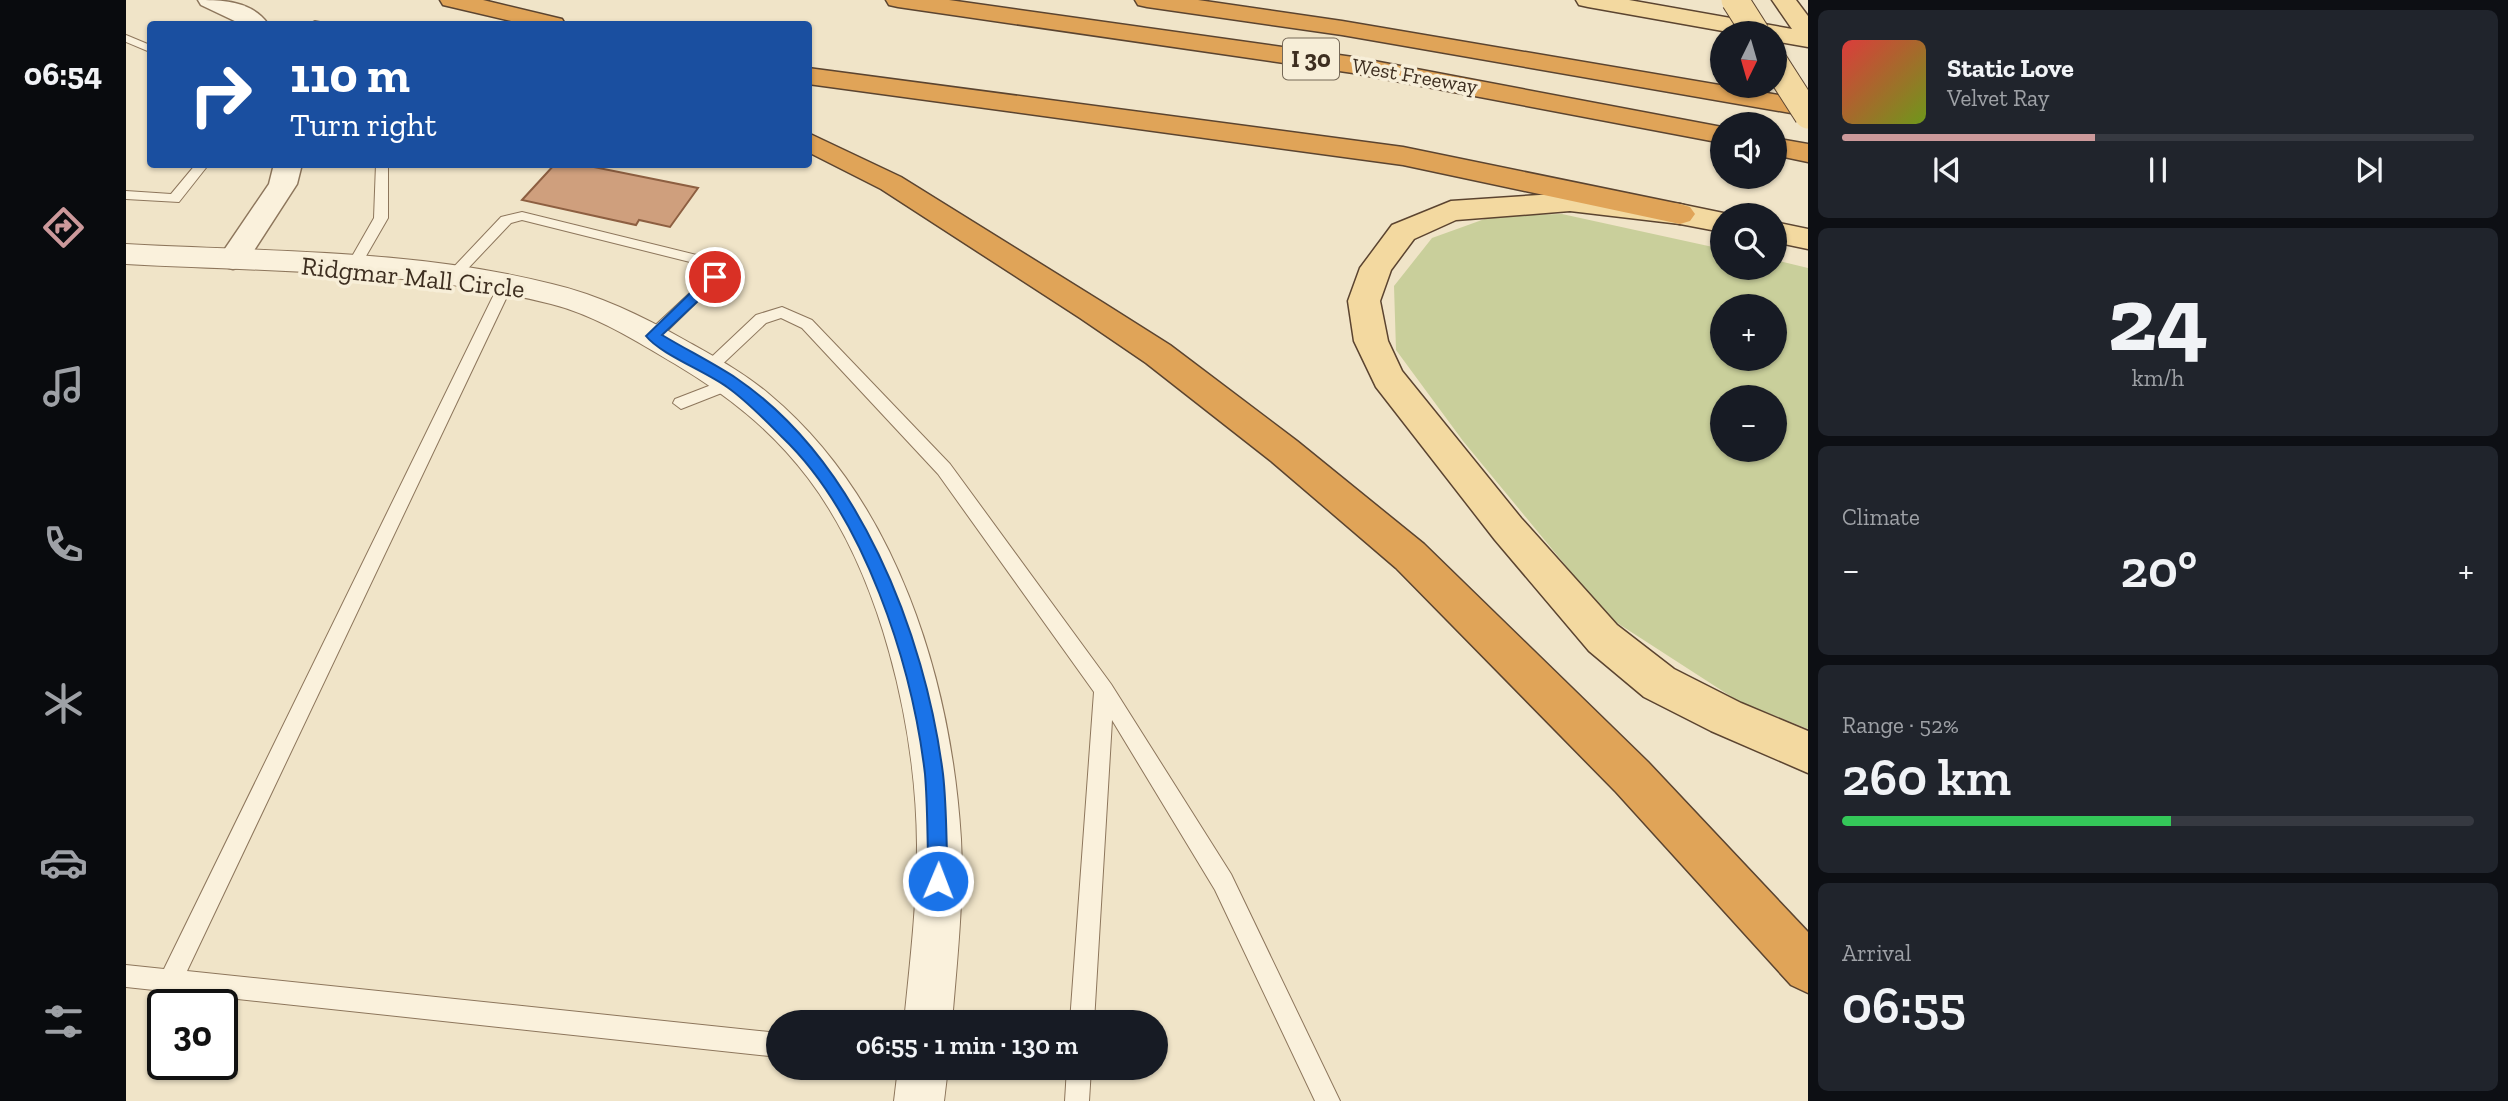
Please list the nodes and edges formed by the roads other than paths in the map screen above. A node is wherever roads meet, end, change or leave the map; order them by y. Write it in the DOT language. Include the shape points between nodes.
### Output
graph roads {
  1 [pos="210,0"];
  2 [pos="452,0"];
  3 [pos="898,0"];
  4 [pos="1147,0"];
  5 [pos="1588,0"];
  6 [pos="1735,0"];
  7 [pos="1784,0"];
  8 [pos="253,21"];
  9 [pos="540,21"];
  10 [pos="1748,21"];
  11 [pos="1808,36"];
  12 [pos="126,37"];
  13 [pos="147,48"];
  14 [pos="812,77"];
  15 [pos="1787,83"];
  16 [pos="1808,108"];
  17 [pos="1808,116"];
  18 [pos="1710,133"];
  19 [pos="812,143"];
  20 [pos="1787,149"];
  21 [pos="1808,153"];
  22 [pos="200,168"];
  23 [pos="287,168"];
  24 [pos="382,168"];
  25 [pos="126,195"];
  26 [pos="1680,214"];
  27 [pos="1710,220"];
  28 [pos="1787,235"];
  29 [pos="1808,239"];
  30 [pos="126,254"];
  31 [pos="233,259"];
  32 [pos="353,267"];
  33 [pos="453,276"];
  34 [pos="506,284"];
  35 [pos="653,336"];
  36 [pos="720,376"];
  37 [pos="681,404"];
  38 [pos="1104,691"];
  39 [pos="1808,752"];
  40 [pos="1808,968"];
  41 [pos="126,976"];
  42 [pos="170,981"];
  43 [pos="929,1010"];
  44 [pos="1083,1010"];
  45 [pos="766,1044"];
  46 [pos="922,1080"];
  47 [pos="1078,1080"];
  48 [pos="919,1101"];
  49 [pos="1077,1101"];
  50 [pos="1328,1101"];
  1 -- 8 [label="street"];
  2 -- 9 [label="highway"];
  3 -- 18 [label="highway, West Freeway / I 30" via="1353,65"];
  4 -- 16 [label="highway, West Freeway / I 30"];
  5 -- 11 [label="main road"];
  6 -- 10 [label="main road, bridge"];
  7 -- 11 [label="main road"];
  12 -- 13 [label="lane"];
  14 -- 26 [label="highway" via="1403,156"];
  15 -- 17 [label="main road, bridge"];
  19 -- 40 [label="highway" via="891,183 1158,354 1284,451 1410,556 1632,777"];
  20 -- 21 [label="highway"];
  22 -- 25 [label="lane" via="174,199"];
  23 -- 31 [label="street" via="283,184"];
  24 -- 32 [label="lane" via="381,218"];
  26 -- 27 [label="main road"];
  26 -- 39 [label="main road" via="1570,202 1451,211 1403,232 1377,268 1364,301 1371,341 1388,378 1417,416 1603,638 1659,683"];
  28 -- 29 [label="main road"];
  30 -- 31 [label="street, Ridgmar Mall Circle"];
  31 -- 32 [label="street, Ridgmar Mall Circle"];
  32 -- 33 [label="street, Ridgmar Mall Circle"];
  33 -- 34 [label="street, Ridgmar Mall Circle"];
  33 -- 35 [label="lane" via="506,220 522,216 712,263 715,277"];
  34 -- 35 [label="street, Ridgmar Mall Circle" via="606,310"];
  34 -- 42 [label="lane"];
  35 -- 36 [label="street, Ridgmar Mall Circle"];
  36 -- 37 [label="lane"];
  36 -- 38 [label="lane" via="761,318 782,312 807,324 944,470"];
  36 -- 43 [label="street, Ridgmar Mall Circle" via="798,442 830,480 874,562 904,640 923,711 937,809 938,890"];
  38 -- 44 [label="lane"];
  38 -- 50 [label="lane" via="1223,882"];
  41 -- 42 [label="lane"];
  42 -- 45 [label="lane"];
  46 -- 48 [label="street"];
  47 -- 49 [label="lane"];
}
